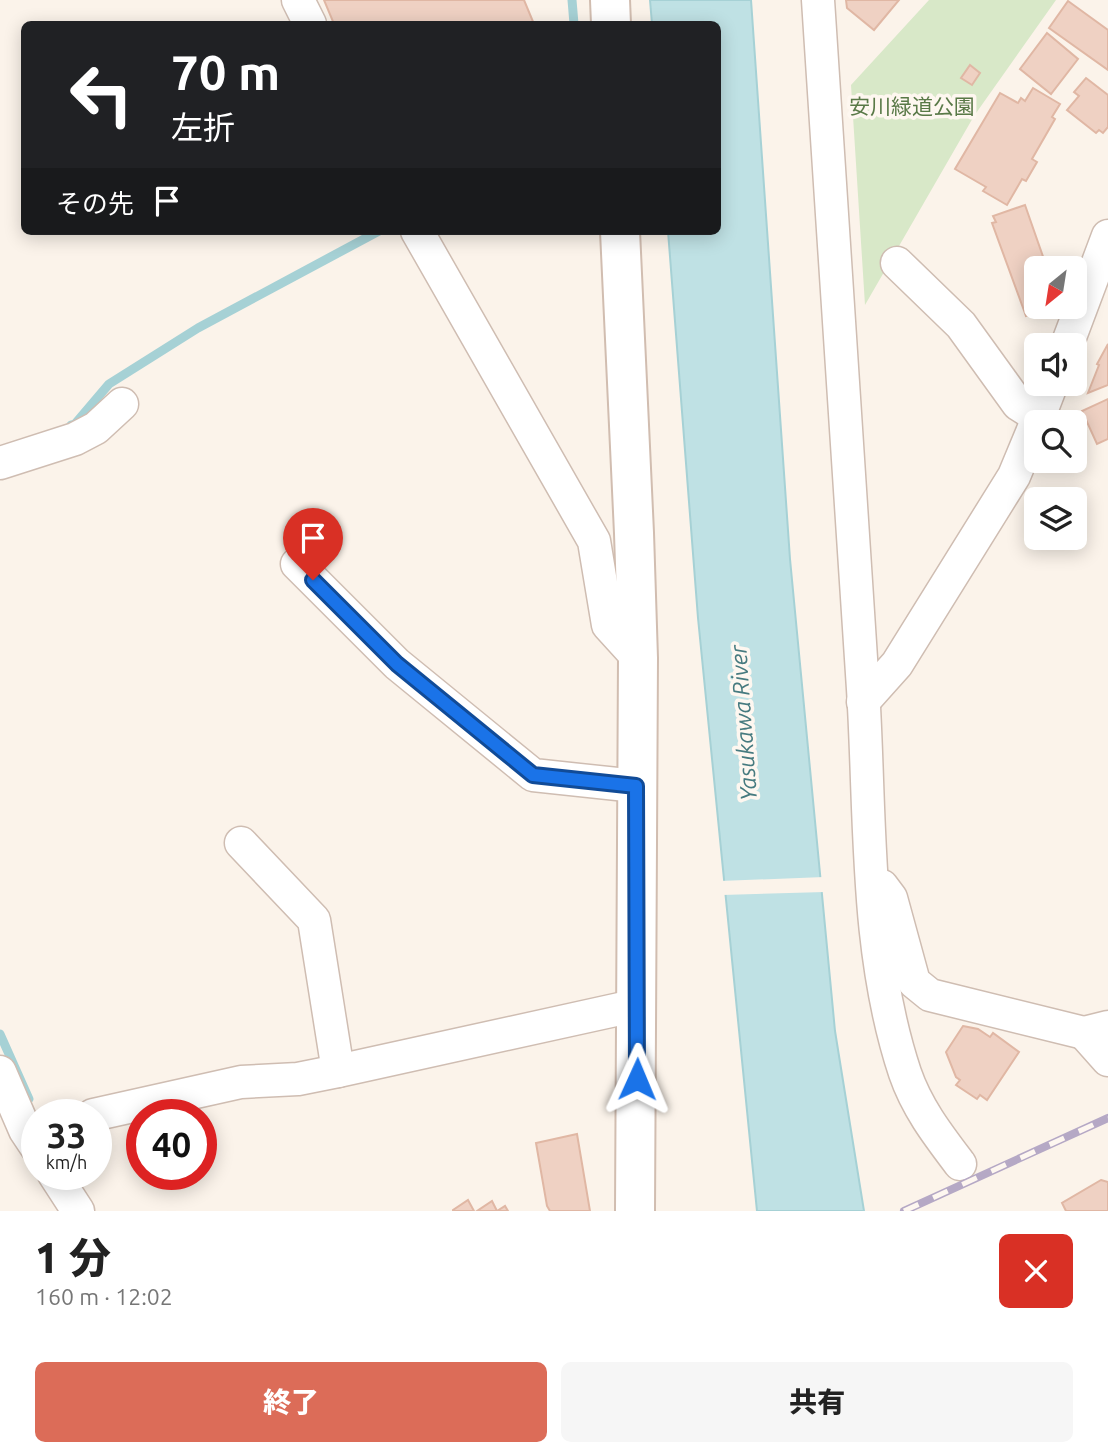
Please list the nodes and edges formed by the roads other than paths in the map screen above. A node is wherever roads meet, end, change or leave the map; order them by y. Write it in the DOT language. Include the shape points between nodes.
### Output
graph roads {
  1 [pos="298,0"];
  2 [pos="610,0"];
  3 [pos="818,0"];
  4 [pos="308,21"];
  5 [pos="611,21"];
  6 [pos="419,235"];
  7 [pos="620,235"];
  8 [pos="1108,236"];
  9 [pos="897,263"];
  10 [pos="1072,333"];
  11 [pos="122,404"];
  12 [pos="1025,410"];
  13 [pos="1024,452"];
  14 [pos="0,463"];
  15 [pos="297,564"];
  16 [pos="638,658"];
  17 [pos="863,702"];
  18 [pos="636,786"];
  19 [pos="241,843"];
  20 [pos="872,874"];
  21 [pos="638,1004"];
  22 [pos="1096,1030"];
  23 [pos="1108,1060"];
  24 [pos="338,1071"];
  25 [pos="0,1072"];
  26 [pos="112,1111"];
  27 [pos="21,1125"];
  28 [pos="960,1164"];
  29 [pos="64,1190"];
  30 [pos="78,1211"];
  31 [pos="635,1211"];
  1 -- 4 [label="street"];
  2 -- 5 [label="street"];
  3 -- 17 [label="street"];
  6 -- 16 [label="street" via="594,541 608,625"];
  7 -- 16 [label="street"];
  8 -- 10 [label="street"];
  9 -- 12 [label="street" via="961,325"];
  11 -- 14 [label="street" via="96,428 75,439"];
  13 -- 17 [label="street" via="1014,476 897,664"];
  15 -- 18 [label="street" via="397,664 533,775"];
  16 -- 18 [label="street"];
  17 -- 20 [label="street"];
  18 -- 21 [label="street"];
  19 -- 24 [label="street" via="314,920"];
  20 -- 22 [label="street" via="891,898 914,982 930,995"];
  20 -- 28 [label="street" via="881,978 905,1073 926,1120"];
  21 -- 24 [label="street"];
  21 -- 31 [label="street"];
  22 -- 23 [label="street"];
  24 -- 26 [label="street" via="241,1082"];
  25 -- 27 [label="street"];
  29 -- 30 [label="street"];
}
